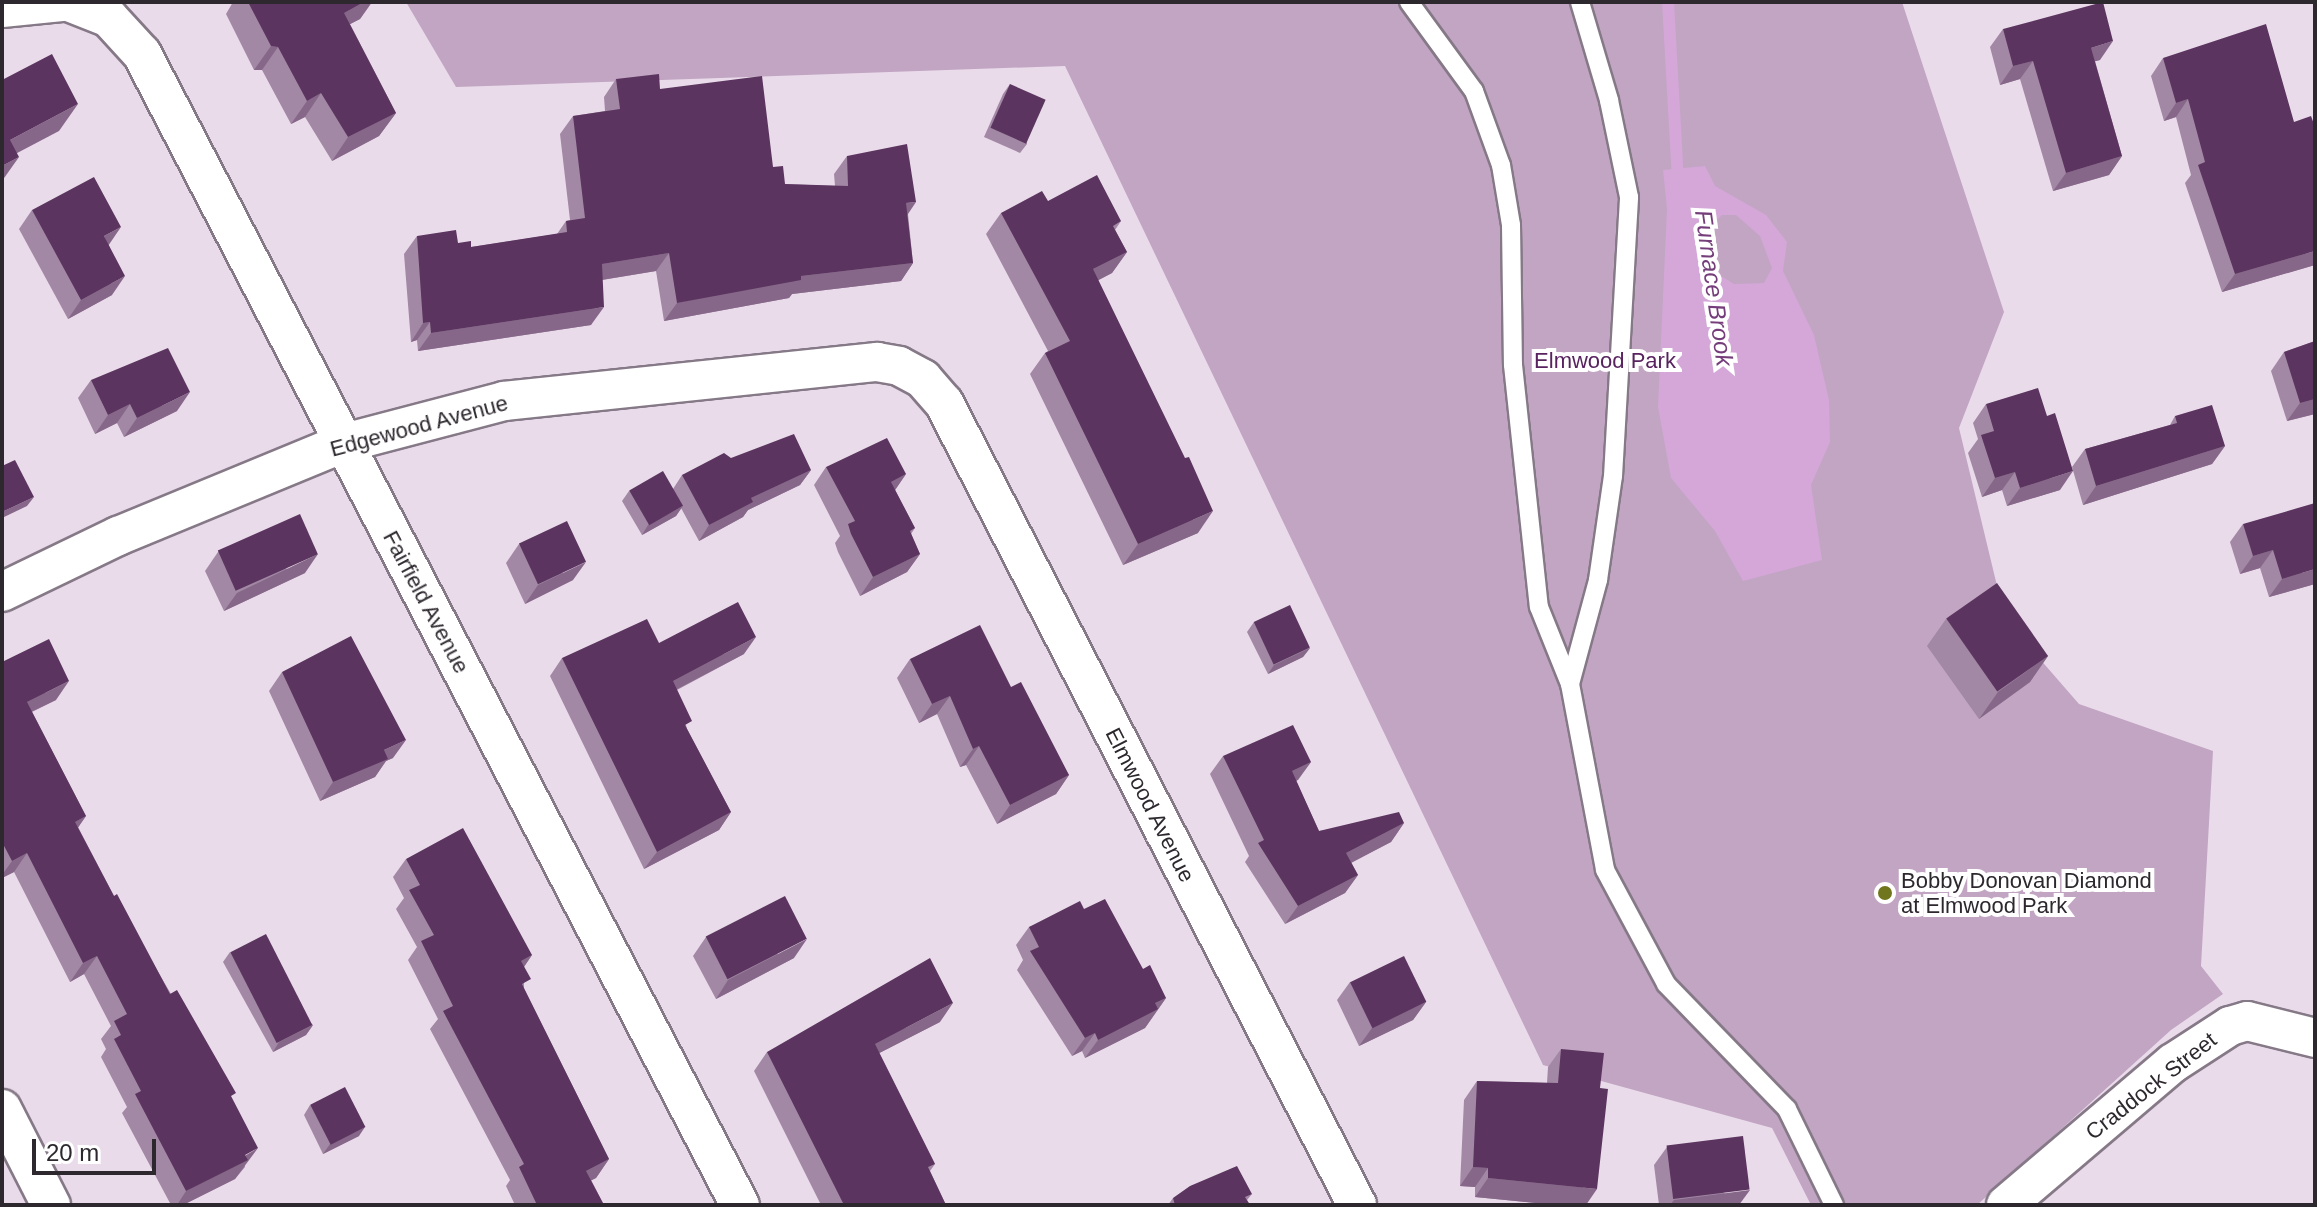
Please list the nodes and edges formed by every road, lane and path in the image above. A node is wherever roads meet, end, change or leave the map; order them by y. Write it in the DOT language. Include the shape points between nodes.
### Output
graph roads {
  1 [pos="1409,2"];
  2 [pos="1580,2"];
  3 [pos="76,5"];
  4 [pos="2,8"];
  5 [pos="944,403"];
  6 [pos="344,443"];
  7 [pos="2,592"];
  8 [pos="1570,684"];
  9 [pos="2315,1038"];
  10 [pos="2,1109"];
  11 [pos="51,1205"];
  12 [pos="740,1205"];
  13 [pos="1357,1205"];
  14 [pos="1834,1205"];
  15 [pos="2006,1205"];
  1 -- 8 [label="lane" via="1474,91 1501,165 1511,225 1513,365 1539,607"];
  2 -- 8 [label="lane" via="1609,100 1629,197 1613,476 1598,580"];
  3 -- 4 [label="street"];
  3 -- 6 [label="street, Fairfield Avenue" via="142,54"];
  5 -- 6 [label="street, Edgewood Avenue" via="923,379 877,362 504,401"];
  5 -- 13 [label="street, Elmwood Avenue"];
  6 -- 7 [label="street, Edgewood Avenue" via="118,536"];
  6 -- 12 [label="street, Fairfield Avenue"];
  8 -- 14 [label="lane" via="1605,870 1666,984 1787,1109"];
  9 -- 15 [label="street, Craddock Street" via="2247,1021 2230,1026 2173,1063"];
  10 -- 11 [label="street"];
}
